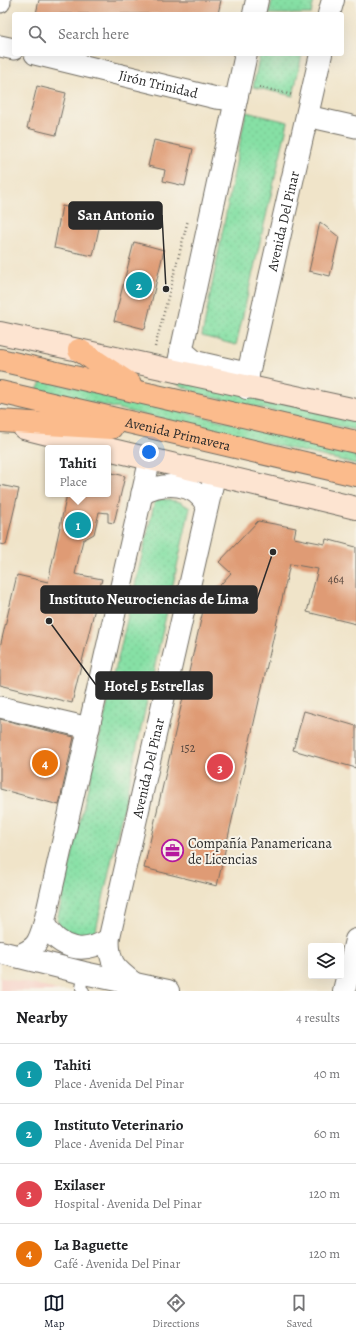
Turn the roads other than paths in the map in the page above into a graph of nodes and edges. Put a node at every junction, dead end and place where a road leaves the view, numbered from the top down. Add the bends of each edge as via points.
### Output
1 (257, 0) edge
2 (333, 0) edge
3 (254, 12) edge
4 (330, 12) edge
5 (0, 46) edge
6 (12, 49) edge
7 (43, 56) edge
8 (246, 56) edge
9 (321, 56) edge
10 (238, 91) junction
11 (309, 108) junction
12 (356, 127) edge
13 (0, 333) edge
14 (78, 350) junction
15 (0, 360) edge
16 (179, 361) junction
17 (248, 381) junction
18 (0, 392) edge
19 (142, 393) junction
20 (356, 410) edge
21 (0, 421) edge
22 (156, 428) junction
23 (356, 442) edge
24 (92, 445) edge
25 (111, 450) edge
26 (150, 459) junction
27 (215, 474) junction
28 (356, 474) edge
29 (142, 493) junction
30 (207, 507) junction
31 (356, 508) edge
32 (0, 707) edge
33 (89, 728) junction
34 (44, 924) junction
35 (109, 939) junction
36 (356, 940) edge
37 (9, 954) edge
38 (84, 982) edge
39 (134, 983) junction
40 (168, 991) edge
41 (344, 991) edge

1 - 3 street
2 - 4 street
5 - 6 street
7 - 10 street, Jirón Trinidad via 216,98
8 - 10 street
9 - 11 street, Avenida Del Pinar
10 - 16 street
11 - 12 street
11 - 17 street, Avenida Del Pinar
13 - 14 main road
14 - 16 main road
14 - 19 main road
15 - 19 main road
16 - 17 main road
17 - 20 main road
18 - 22 main road, Avenida Primavera
19 - 23 main road
21 - 22 main road via 102,428
21 - 24 main road
22 - 28 main road, Avenida Primavera
25 - 26 main road
26 - 27 main road
26 - 29 street
27 - 30 street, Avenida Del Pinar
27 - 31 main road
29 - 30 street via 159,486 178,486 190,490 204,500
29 - 33 street
30 - 35 street, Avenida Del Pinar
32 - 33 street
33 - 34 street
34 - 35 street via 51,935 61,943 73,947 86,948
34 - 37 street via 35,947
35 - 39 street, Avenida Del Pinar via 112,963
36 - 41 street
37 - 38 street
38 - 39 street
39 - 40 street

